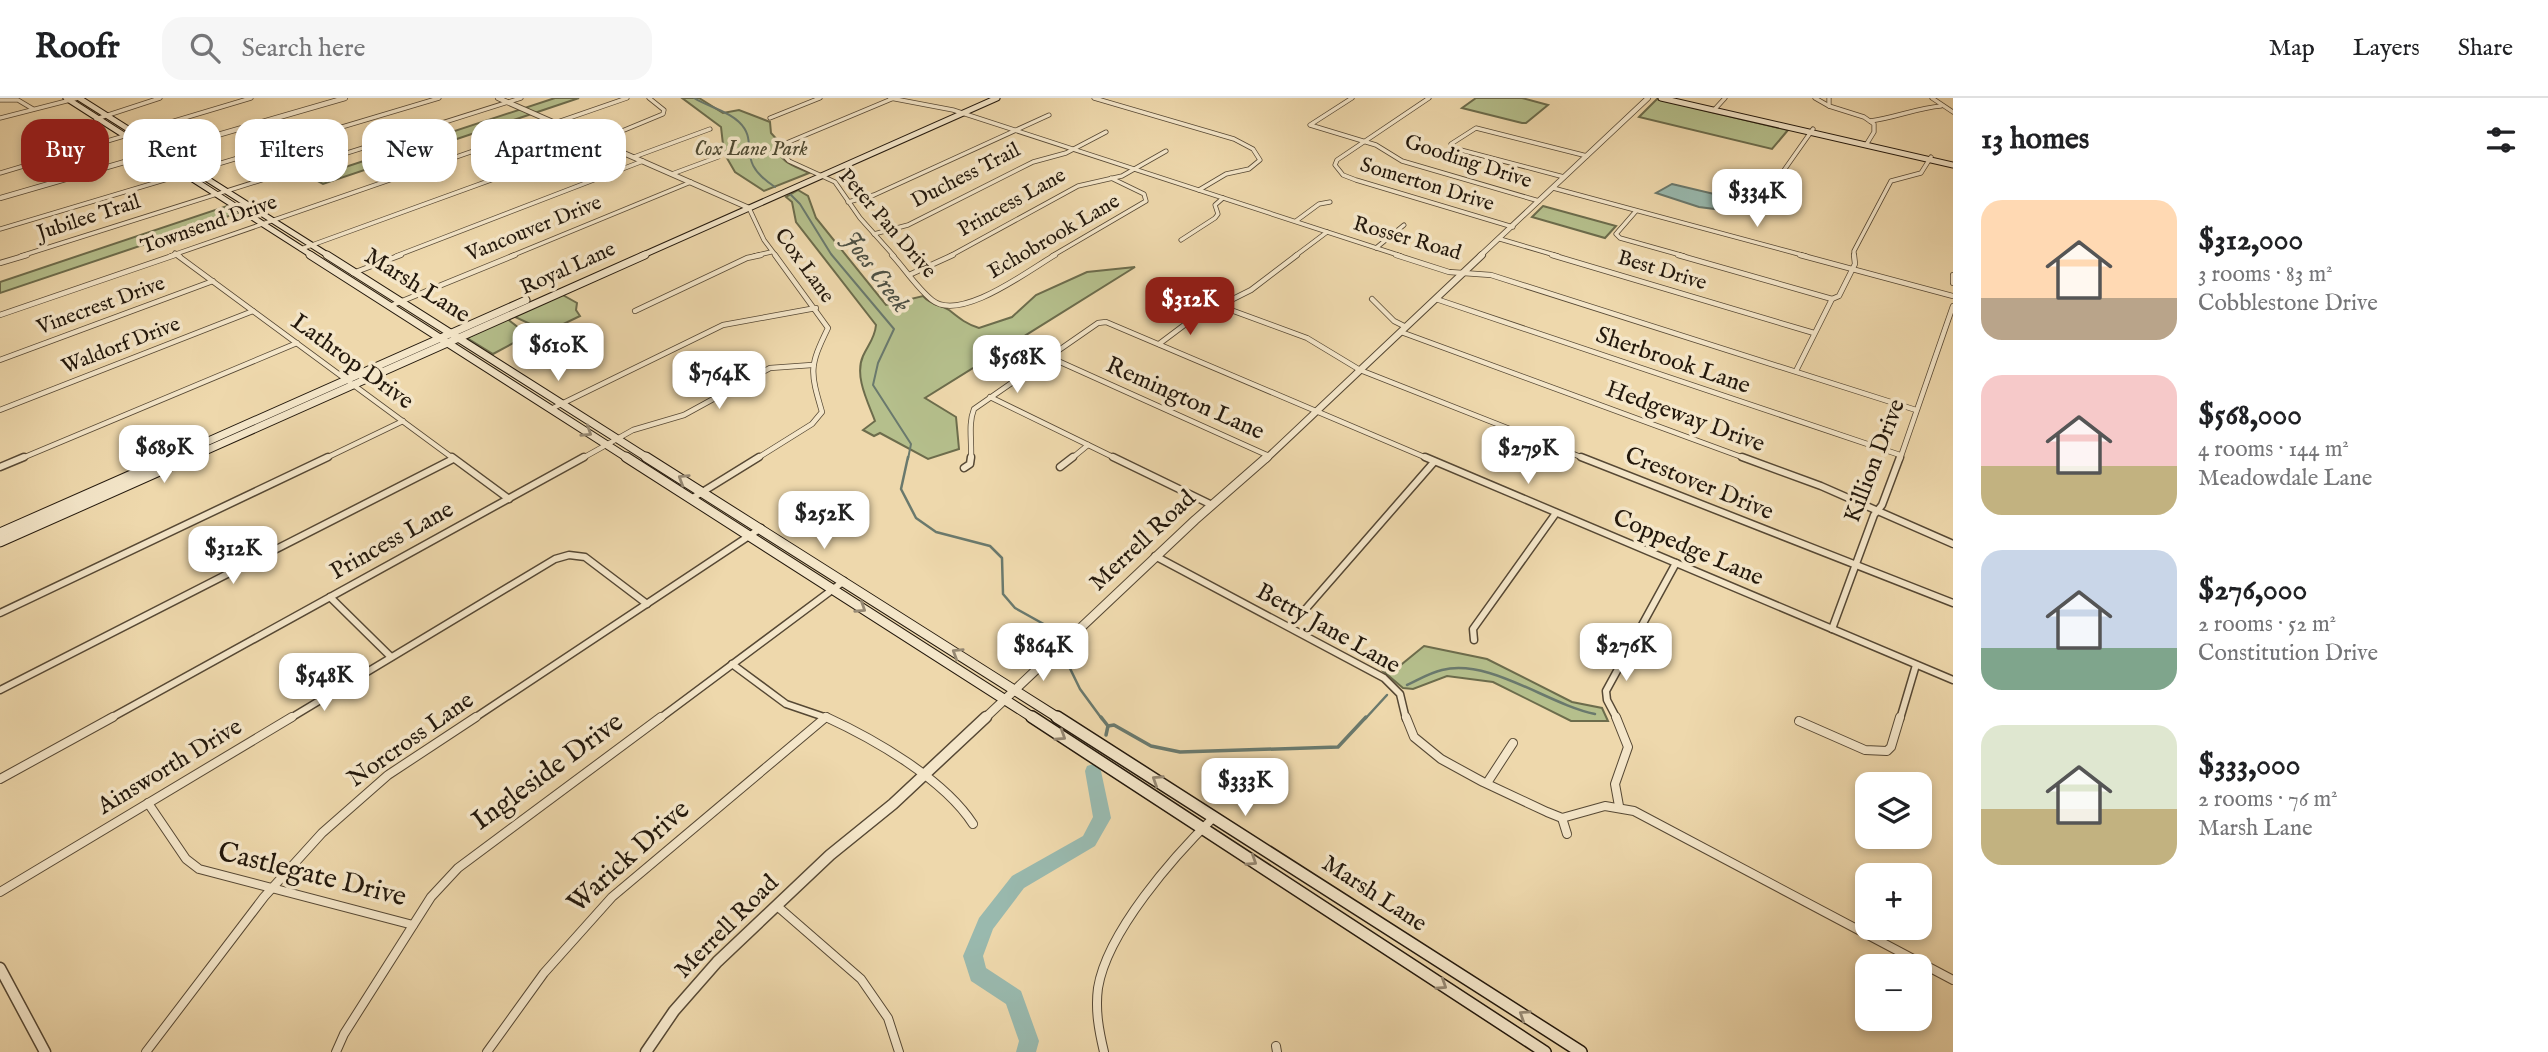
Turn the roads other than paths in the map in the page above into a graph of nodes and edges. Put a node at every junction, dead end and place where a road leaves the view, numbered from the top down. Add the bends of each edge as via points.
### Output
1 (79, 98) edge
2 (160, 98) edge
3 (251, 98) edge
4 (345, 98) edge
5 (439, 98) edge
6 (498, 98) edge
7 (521, 98) edge
8 (628, 98) edge
9 (649, 98) edge
10 (820, 98) edge
11 (892, 98) edge
12 (986, 98) edge
13 (997, 98) edge
14 (1094, 98) edge
15 (1352, 98) edge
16 (1429, 98) edge
17 (1648, 98) edge
18 (1661, 98) edge
19 (1673, 98) edge
20 (1725, 98) edge
21 (1815, 98) edge
22 (1829, 98) edge
23 (1932, 98) edge
24 (68, 99) edge
25 (0, 100) edge
26 (508, 102) junction
27 (1829, 106) junction
28 (1941, 106) junction
29 (33, 109) junction
30 (1715, 109) junction
31 (959, 112) junction
32 (1953, 112) edge
33 (1049, 115) dead end
34 (106, 116) junction
35 (0, 118) edge
36 (769, 118) dead end
37 (96, 119) joint
38 (184, 119) edge
39 (546, 119) edge
40 (567, 119) edge
41 (1870, 121) junction
42 (123, 126) edge
43 (626, 129) edge
44 (710, 129) dead end
45 (1017, 131) junction
46 (1812, 131) junction
47 (1106, 132) dead end
48 (221, 134) edge
49 (123, 137) edge
50 (1366, 142) junction
51 (1867, 143) junction
52 (1074, 149) junction
53 (1166, 151) dead end
54 (471, 152) edge
55 (626, 154) edge
56 (1587, 156) junction
57 (634, 157) junction
58 (718, 157) dead end
59 (1930, 158) junction
60 (643, 161) junction
61 (123, 162) edge
62 (221, 163) edge
63 (1953, 163) edge
64 (1134, 169) junction
65 (0, 173) edge
66 (672, 174) junction
67 (820, 174) junction
68 (1564, 177) junction
69 (1111, 178) junction
70 (152, 182) edge
71 (195, 182) edge
72 (211, 182) edge
73 (485, 182) edge
74 (691, 182) junction
75 (1553, 188) junction
76 (1199, 190) junction
77 (225, 191) junction
78 (213, 194) junction
79 (0, 198) edge
80 (1223, 198) junction
81 (1539, 201) junction
82 (848, 202) junction
83 (1329, 202) dead end
84 (746, 206) junction
85 (1756, 210) dead end
86 (1636, 211) junction
87 (272, 220) junction
88 (1296, 221) junction
89 (261, 224) junction
90 (1404, 225) dead end
91 (1513, 226) junction
92 (0, 229) edge
93 (1328, 232) junction
94 (874, 234) junction
95 (1500, 239) junction
96 (1181, 240) dead end
97 (313, 245) junction
98 (1376, 248) junction
99 (301, 249) junction
100 (771, 252) junction
101 (175, 253) junction
102 (0, 263) edge
103 (1853, 269) junction
104 (356, 272) junction
105 (1464, 272) junction
106 (909, 275) junction
107 (1953, 275) edge
108 (344, 276) junction
109 (213, 281) junction
110 (1953, 283) edge
111 (1178, 289) dead end
112 (1953, 296) edge
113 (1371, 299) dead end
114 (1436, 299) junction
115 (1832, 299) junction
116 (402, 301) junction
117 (974, 302) joint
118 (390, 306) junction
119 (1220, 306) junction
120 (1953, 306) edge
121 (816, 308) junction
122 (253, 311) junction
123 (635, 311) dead end
124 (1209, 311) junction
125 (0, 314) edge
126 (1404, 329) junction
127 (1814, 334) junction
128 (456, 335) junction
129 (443, 340) junction
130 (297, 343) junction
131 (1158, 344) junction
132 (1049, 357) junction
133 (0, 360) edge
134 (812, 365) junction
135 (1360, 370) junction
136 (1796, 371) junction
137 (528, 381) junction
138 (350, 382) junction
139 (516, 387) junction
140 (990, 397) junction
141 (563, 403) junction
142 (0, 410) edge
143 (551, 410) junction
144 (1916, 410) junction
145 (1316, 411) junction
146 (402, 421) junction
147 (619, 438) junction
148 (607, 445) junction
149 (1088, 445) junction
150 (1900, 455) junction
151 (1269, 456) junction
152 (453, 459) junction
153 (1434, 461) junction
154 (0, 467) edge
155 (1060, 467) dead end
156 (964, 468) dead end
157 (703, 492) junction
158 (509, 499) junction
159 (691, 499) junction
160 (1212, 505) junction
161 (67, 508) junction
162 (1878, 511) junction
163 (1556, 513) junction
164 (761, 528) junction
165 (0, 533) edge
166 (749, 536) junction
167 (0, 542) edge
168 (1953, 544) edge
169 (1155, 556) junction
170 (1676, 564) junction
171 (1855, 565) junction
172 (844, 581) junction
173 (833, 590) junction
174 (330, 597) junction
175 (1953, 603) edge
176 (647, 604) junction
177 (0, 613) edge
178 (1290, 627) junction
179 (1832, 629) junction
180 (1474, 640) dead end
181 (391, 657) junction
182 (732, 664) junction
183 (1916, 665) junction
184 (1953, 680) edge
185 (1015, 689) junction
186 (0, 690) edge
187 (1004, 699) junction
188 (826, 717) junction
189 (1799, 720) dead end
190 (1513, 743) dead end
191 (923, 776) junction
192 (0, 779) edge
193 (1487, 783) junction
194 (148, 803) junction
195 (1619, 806) junction
196 (1214, 817) junction
197 (1562, 818) junction
198 (972, 824) dead end
199 (1202, 828) junction
200 (1567, 834) dead end
201 (271, 889) junction
202 (0, 892) edge
203 (777, 906) junction
204 (413, 925) junction
205 (1406, 939) junction
206 (1396, 955) junction
207 (0, 968) edge
208 (1953, 980) edge
209 (45, 1052) edge
210 (146, 1052) edge
211 (336, 1052) edge
212 (486, 1052) edge
213 (646, 1052) edge
214 (899, 1052) edge
215 (1104, 1052) edge
216 (1545, 1052) edge
217 (1581, 1052) edge

1 - 24 street
1 - 34 main road, Marsh Lane
2 - 34 street
3 - 38 street
4 - 48 street
5 - 62 street
6 - 26 street
7 - 26 street, Jubilee Trail
8 - 40 street, Townsend Drive
9 - 43 street via 663,114
10 - 36 street
11 - 31 street, Rosser Road
11 - 67 street, Peter Pan Drive via 780,148 789,162
12 - 31 main road, Royal Lane
13 - 31 main road, Royal Lane
14 - 76 street via 1234,139 1257,152 1260,160 1252,168 1223,176
15 - 50 street, Gooding Drive via 1311,123
16 - 50 street
17 - 56 street, Merrell Road
18 - 30 main road
19 - 30 main road
20 - 30 street
21 - 27 street
22 - 27 street
23 - 28 street
24 - 29 street
24 - 37 main road, Marsh Lane
25 - 29 street via 18,100
26 - 39 street
26 - 77 street, Jubilee Trail
27 - 41 street
28 - 32 street
28 - 41 street
29 - 35 street
30 - 46 main road
31 - 45 street, Rosser Road
31 - 67 main road, Royal Lane
33 - 45 street
34 - 37 street
34 - 42 main road, Marsh Lane
41 - 51 street via 1875,128
44 - 57 street
45 - 52 street, Rosser Road
45 - 82 street via 990,139 874,195
46 - 51 main road
46 - 85 street
47 - 52 street, Duchess Trail
49 - 65 street
50 - 81 street, Gooding Drive via 1402,162
50 - 91 street, Somerton Drive via 1337,160 1335,165 1343,175
51 - 59 main road
52 - 64 street, Rosser Road
52 - 94 street, Duchess Trail via 1033,162 908,225
53 - 64 street, Princess Lane
54 - 87 street, Townsend Drive
55 - 57 street
56 - 68 street, Merrell Road
56 - 68 street via 1476,128 1451,144
57 - 60 street
58 - 66 street
59 - 63 main road
59 - 103 street via 1921,173 1891,181 1854,251
60 - 66 street
60 - 104 street
61 - 79 street
64 - 69 street, Princess Lane
64 - 76 street, Rosser Road
66 - 74 street
67 - 82 street, Peter Pan Drive via 835,182
67 - 84 main road, Royal Lane
68 - 75 street, Merrell Road
69 - 106 street, Princess Lane via 1078,186
69 - 117 street, Echobrook Lane via 1144,194 1146,201
70 - 92 street
71 - 78 main road, Marsh Lane
72 - 77 main road, Marsh Lane
73 - 97 street
74 - 84 street
74 - 116 street, Vancouver Drive
75 - 81 street, Merrell Road
75 - 86 street, Gooding Drive
76 - 80 street, Rosser Road
77 - 78 street, Jubilee Trail
77 - 87 main road, Marsh Lane
78 - 89 main road, Marsh Lane
78 - 102 street, Jubilee Trail
80 - 88 street, Rosser Road
80 - 96 street via 1215,205 1218,214 1214,218
81 - 91 street, Merrell Road
82 - 94 street, Peter Pan Drive
83 - 88 street
84 - 100 street, Cox Lane
84 - 128 main road, Royal Lane
86 - 103 street, Gooding Drive
86 - 115 street via 1616,234 1620,239
87 - 89 street, Townsend Drive
87 - 97 main road, Marsh Lane
88 - 93 street, Rosser Road
89 - 99 main road, Marsh Lane
89 - 101 street, Townsend Drive
90 - 98 street
91 - 95 street, Merrell Road
93 - 98 street, Rosser Road
93 - 119 street via 1251,290
94 - 106 street, Peter Pan Drive
95 - 105 street, Merrell Road
95 - 127 street, Best Drive
97 - 99 street
97 - 104 main road, Marsh Lane
98 - 105 street, Rosser Road via 1448,272
99 - 108 main road, Marsh Lane
100 - 121 street, Cox Lane
100 - 123 street via 747,258
101 - 109 street, Lathrop Drive
101 - 125 street, Townsend Drive
103 - 112 street, Gooding Drive
103 - 115 street via 1839,296
104 - 108 street
104 - 116 main road, Marsh Lane
105 - 114 street, Merrell Road
105 - 136 street, Rosser Road via 1491,275
106 - 117 street, Peter Pan Drive via 936,303 957,307
107 - 110 street
108 - 118 main road, Marsh Lane
109 - 122 street, Lathrop Drive
109 - 133 street, Vinecrest Drive
111 - 124 street via 1181,300
113 - 126 street, Hedgeway Drive
114 - 126 street, Merrell Road
114 - 150 street, Sherbrook Lane
115 - 127 street
116 - 118 street, Vancouver Drive
116 - 128 main road, Marsh Lane
118 - 129 main road, Marsh Lane
119 - 124 street
119 - 135 street, Crestover Drive via 1307,338
120 - 144 street, Killion Drive
121 - 134 street, Cox Lane via 828,331
121 - 141 street via 723,325
122 - 130 street, Lathrop Drive
122 - 142 street, Waldorf Drive
124 - 131 street
126 - 135 street, Merrell Road
126 - 162 street, Hedgeway Drive
127 - 136 street
128 - 129 main road, Royal Lane
128 - 137 main road, Marsh Lane
129 - 138 main road, Royal Lane
129 - 139 main road, Marsh Lane
130 - 138 street, Lathrop Drive
130 - 154 street
131 - 132 street, Coppedge Lane via 1106,323
131 - 145 street, Coppedge Lane
132 - 140 street
132 - 151 street, Remington Lane
134 - 147 street, Princess Lane via 770,368 684,415
134 - 157 street via 822,412 818,420
135 - 145 street, Merrell Road
135 - 171 street, Crestover Drive
136 - 144 street, Rosser Road
137 - 139 main road
137 - 141 main road, Marsh Lane
138 - 146 street, Lathrop Drive
138 - 161 main road, Royal Lane
139 - 143 main road, Marsh Lane
140 - 149 street
140 - 156 street via 970,415 970,464
141 - 143 street
141 - 147 main road, Marsh Lane
143 -> 148 main road, Marsh Lane
144 - 150 street, Killion Drive
145 - 151 street, Merrell Road
145 - 153 street, Coppedge Lane
146 - 152 street, Lathrop Drive
146 - 177 street
147 - 148 street, Princess Lane
157 -> 147 main road, Marsh Lane
148 - 158 street, Princess Lane
148 - 159 main road, Marsh Lane
149 - 155 street
149 - 160 street
150 - 162 street, Killion Drive
151 - 160 street, Merrell Road
152 - 158 street, Lathrop Drive
152 - 186 street
153 - 163 street, Coppedge Lane
153 - 178 street
157 - 159 street
157 - 164 main road, Marsh Lane
158 - 174 street, Princess Lane
159 - 166 main road, Marsh Lane
160 - 169 street, Merrell Road
161 - 165 main road, Royal Lane
161 - 167 main road, Royal Lane
162 - 168 street, Hedgeway Drive
162 - 171 street, Killion Drive
163 - 170 street, Coppedge Lane
163 - 180 street via 1473,629
164 - 166 street, Norcross Lane
164 - 172 main road, Marsh Lane
166 - 173 main road, Marsh Lane
166 - 176 street, Norcross Lane
169 - 178 street, Betty Jane Lane
169 - 185 street, Merrell Road
170 - 179 street, Coppedge Lane
170 - 195 street via 1606,691 1628,747 1615,784
171 - 175 street, Crestover Drive
171 - 179 street, Killion Drive
172 - 173 street, Ingleside Drive
185 -> 172 main road, Marsh Lane
173 - 182 street, Ingleside Drive
173 -> 187 main road, Marsh Lane
174 - 181 street
174 - 192 street, Princess Lane
176 - 181 street, Ainsworth Drive via 585,557 569,555
176 - 201 street, Norcross Lane via 388,775 321,832
178 - 193 street, Betty Jane Lane via 1398,688 1406,703 1405,722 1426,749
179 - 183 street, Coppedge Lane
181 - 194 street, Ainsworth Drive
182 - 188 street via 786,704
182 - 204 street, Ingleside Drive via 473,855 431,897
183 - 184 street, Coppedge Lane
183 - 189 street via 1887,751 1865,750
185 - 187 street, Merrell Road
196 -> 185 main road, Marsh Lane
187 - 191 street, Merrell Road
187 -> 199 main road, Marsh Lane
188 - 191 street via 872,738
188 - 212 street, Warick Drive via 612,897 544,973
190 - 193 street
191 - 198 street via 960,804
191 - 203 street, Merrell Road
193 - 197 street, Betty Jane Lane
194 - 201 street, Castlegate Drive via 186,859 199,869
194 - 202 street, Ainsworth Drive
195 - 197 street via 1597,805
195 - 208 street
196 - 199 street
196 - 205 main road, Marsh Lane
197 - 200 street
199 -> 206 main road, Marsh Lane
199 - 215 street via 1108,955 1098,985
201 - 204 street, Castlegate Drive
201 - 210 street, Norcross Lane
203 - 213 street, Merrell Road via 695,985
203 - 214 street via 861,979 888,1018
204 - 211 street, Ingleside Drive
205 - 206 main road
217 -> 205 main road, Marsh Lane
206 -> 216 main road, Marsh Lane
207 - 209 street

